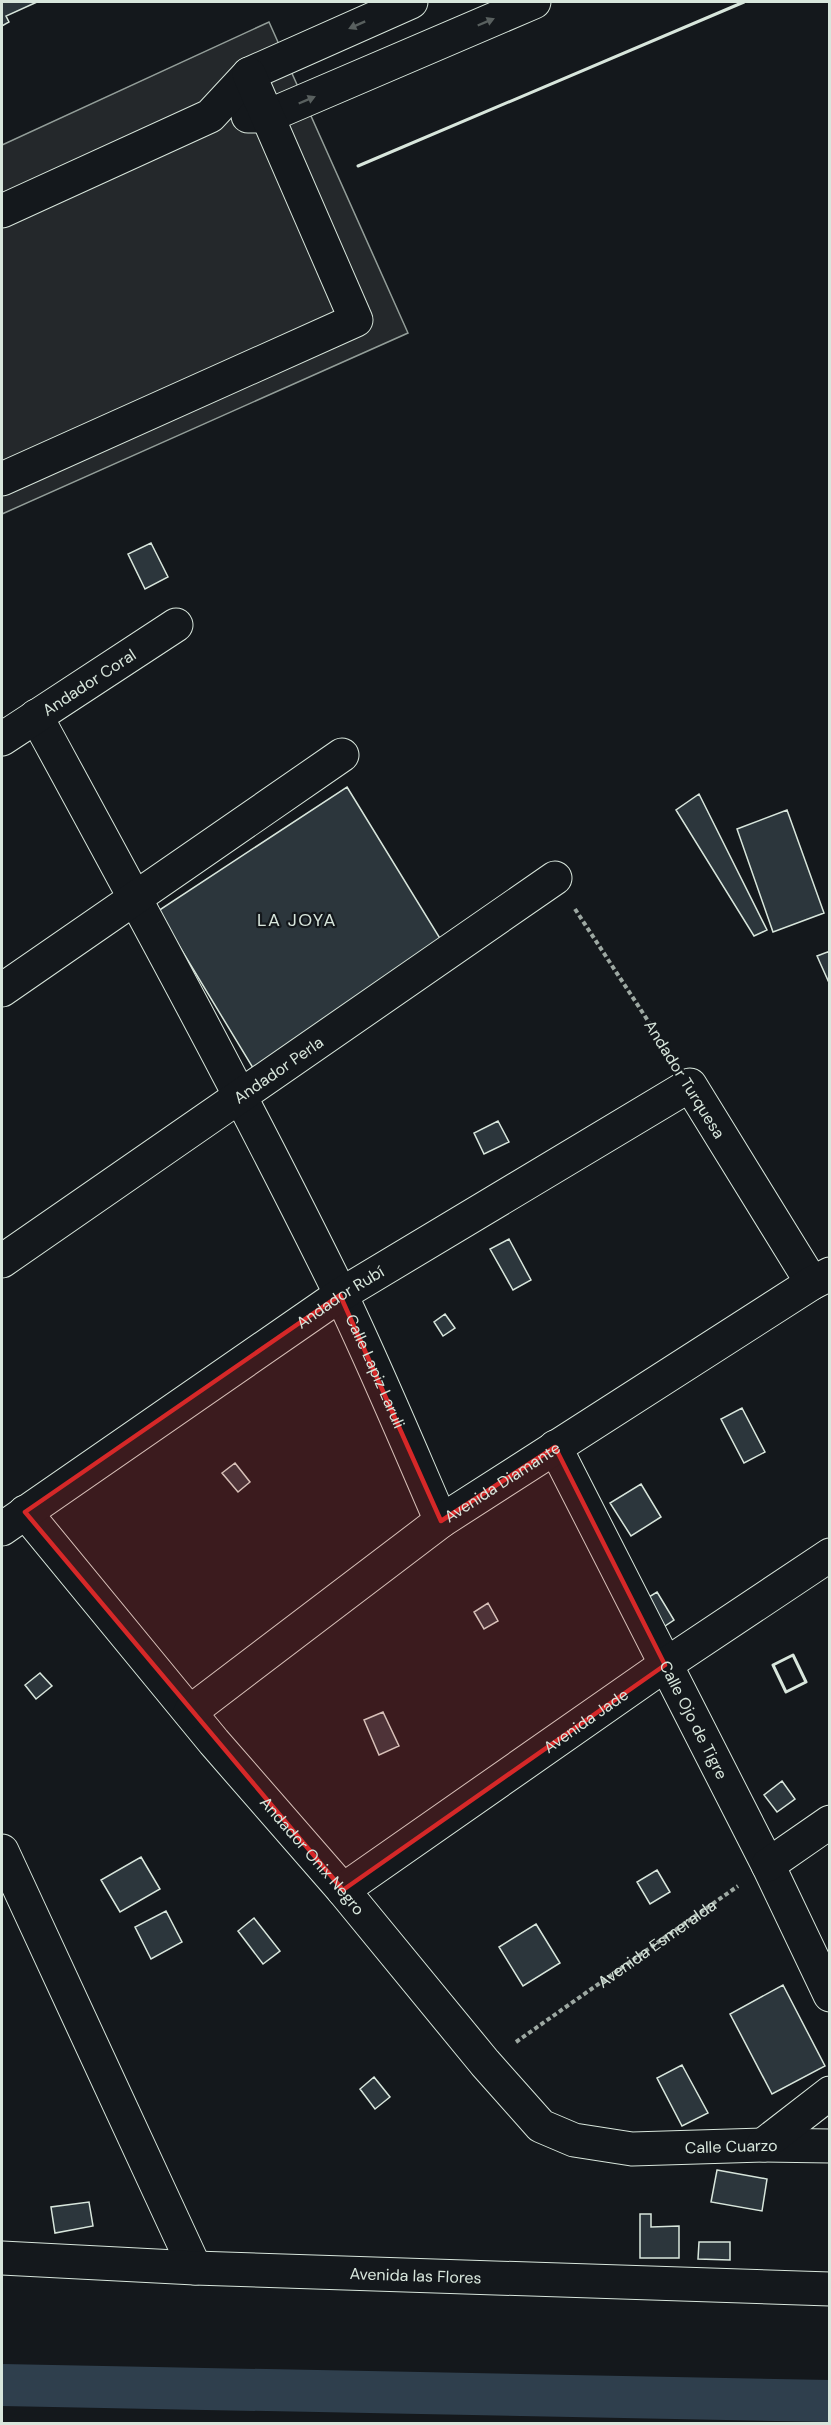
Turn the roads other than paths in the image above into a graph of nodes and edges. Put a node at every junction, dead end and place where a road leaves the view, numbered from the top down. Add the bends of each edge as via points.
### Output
1 (411, 2) edge
2 (534, 2) edge
3 (249, 74) junction
4 (210, 116) junction
5 (268, 116) junction
6 (2, 211) edge
7 (2, 479) edge
8 (176, 625) dead end
9 (36, 716) junction
10 (2, 739) edge
11 (342, 755) dead end
12 (555, 878) road end
13 (136, 899) junction
14 (2, 990) edge
15 (690, 1084) joint
16 (240, 1096) junction
17 (2, 1261) edge
18 (820, 1279) edge
19 (340, 1295) junction
20 (555, 1447) junction
21 (14, 1520) edge
22 (441, 1521) junction
23 (830, 1555) edge
24 (665, 1665) junction
25 (190, 1712) junction
26 (830, 1822) edge
27 (2, 1851) edge
28 (768, 1865) junction
29 (343, 1890) junction
30 (830, 1995) edge
31 (830, 2093) edge
32 (763, 2145) junction
33 (830, 2146) edge
34 (632, 2149) joint
35 (2, 2258) edge
36 (195, 2268) junction
37 (830, 2289) edge

1 -> 3 street
5 -> 2 street
3 - 4 street
3 - 5 street
4 - 5 street
4 - 6 street
5 - 7 street via 356,320
8 - 9 street, Andador Coral
9 - 10 street, Andador Coral
9 - 13 street, Calle Lapiz Laruli
11 - 13 street
12 - 16 street, Andador Perla
13 - 14 street
13 - 16 street, Calle Lapiz Laruli
15 - 18 street, Andador Turquesa
15 - 19 street, Andador Rubí
16 - 17 street, Andador Perla
16 - 19 street, Calle Lapiz Laruli
18 - 20 street, Avenida Diamante
19 - 21 street, Andador Rubí
19 - 22 street, Calle Lapiz Laruli
20 - 22 street, Avenida Diamante
20 - 24 street, Calle Ojo de Tigre
21 - 25 street, Andador Onix Negro
22 - 25 street, Avenida Diamante
23 - 24 street, Avenida Jade
24 - 28 street, Calle Ojo de Tigre
24 - 29 street, Avenida Jade
25 - 29 street, Andador Onix Negro
26 - 28 street
27 - 36 street
28 - 30 street, Calle Ojo de Tigre
29 - 34 street, Andador Onix Negro via 541,2126 574,2140
31 - 32 street
32 - 33 street, Calle Cuarzo
32 - 34 street, Calle Cuarzo
35 - 36 street, Avenida las Flores
36 - 37 street, Avenida las Flores

